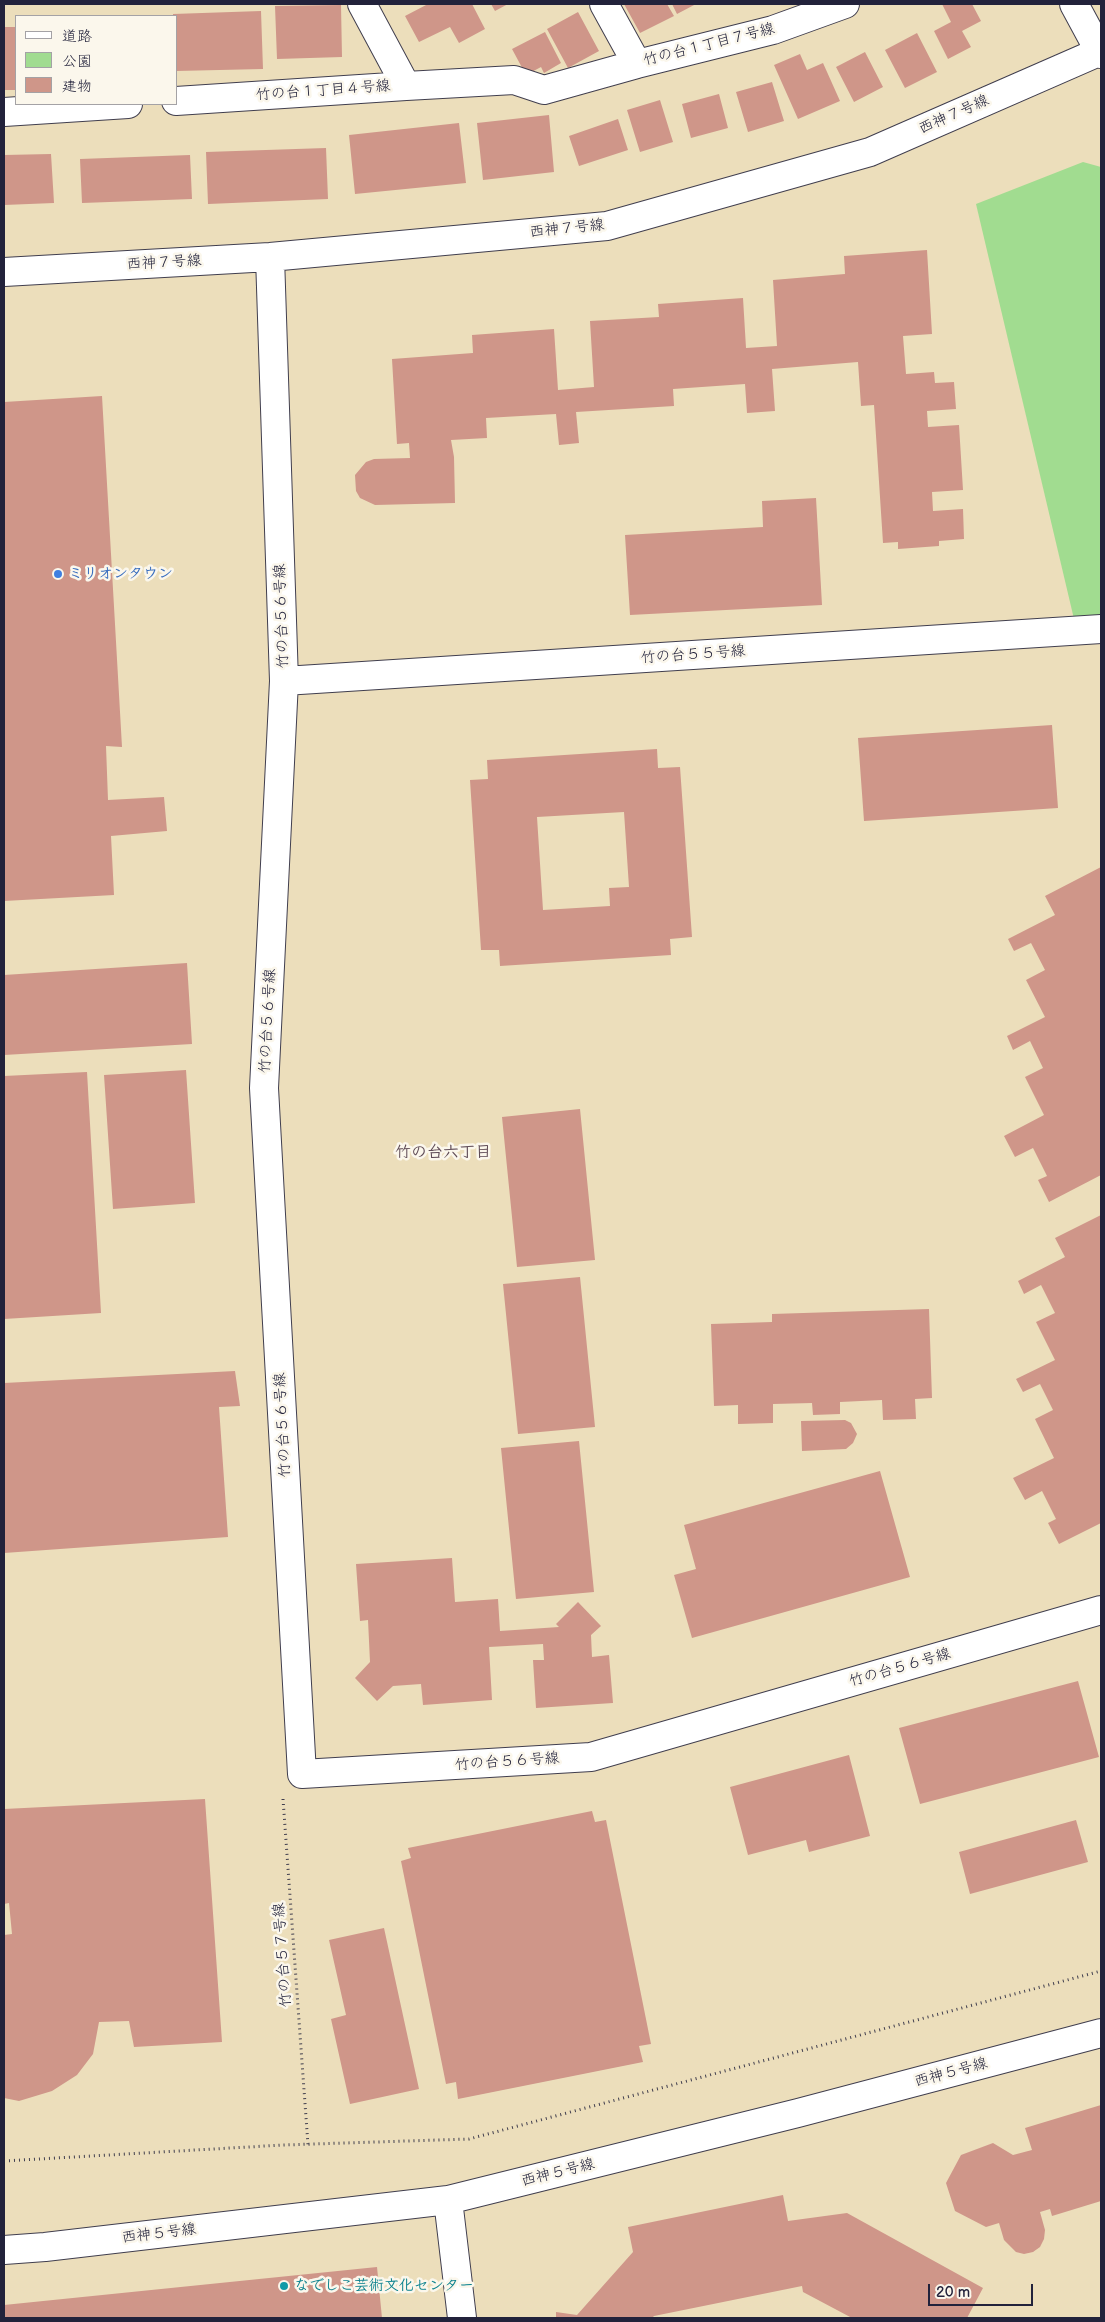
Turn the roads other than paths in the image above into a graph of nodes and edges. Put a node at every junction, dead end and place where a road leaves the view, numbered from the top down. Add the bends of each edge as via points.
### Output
1 (362, 4) edge
2 (604, 4) edge
3 (845, 4) edge
4 (1074, 4) edge
5 (1101, 52) edge
6 (637, 64) junction
7 (406, 86) junction
8 (178, 101) edge
9 (112, 105) edge
10 (4, 112) edge
11 (270, 257) junction
12 (4, 272) edge
13 (1101, 628) edge
14 (284, 681) junction
15 (1101, 1610) edge
16 (1101, 2033) edge
17 (448, 2200) junction
18 (4, 2250) edge
19 (462, 2318) edge

1 - 7 street, 竹の台１丁目４号線
2 - 6 street, 竹の台１丁目７号線
3 - 6 street, 竹の台１丁目７号線 via 774,30
4 - 5 street
5 - 11 street, 西神７号線 via 870,152 607,226
6 - 7 street via 544,90 514,80
7 - 8 street, 竹の台１丁目４号線
9 - 10 street
11 - 12 street, 西神７号線
11 - 14 street, 竹の台５６号線
13 - 14 street, 竹の台５５号線
14 - 15 street, 竹の台５６号線 via 264,1088 302,1774 591,1757
16 - 17 street, 西神５号線 via 798,2114
17 - 18 street, 西神５号線
17 - 19 street

